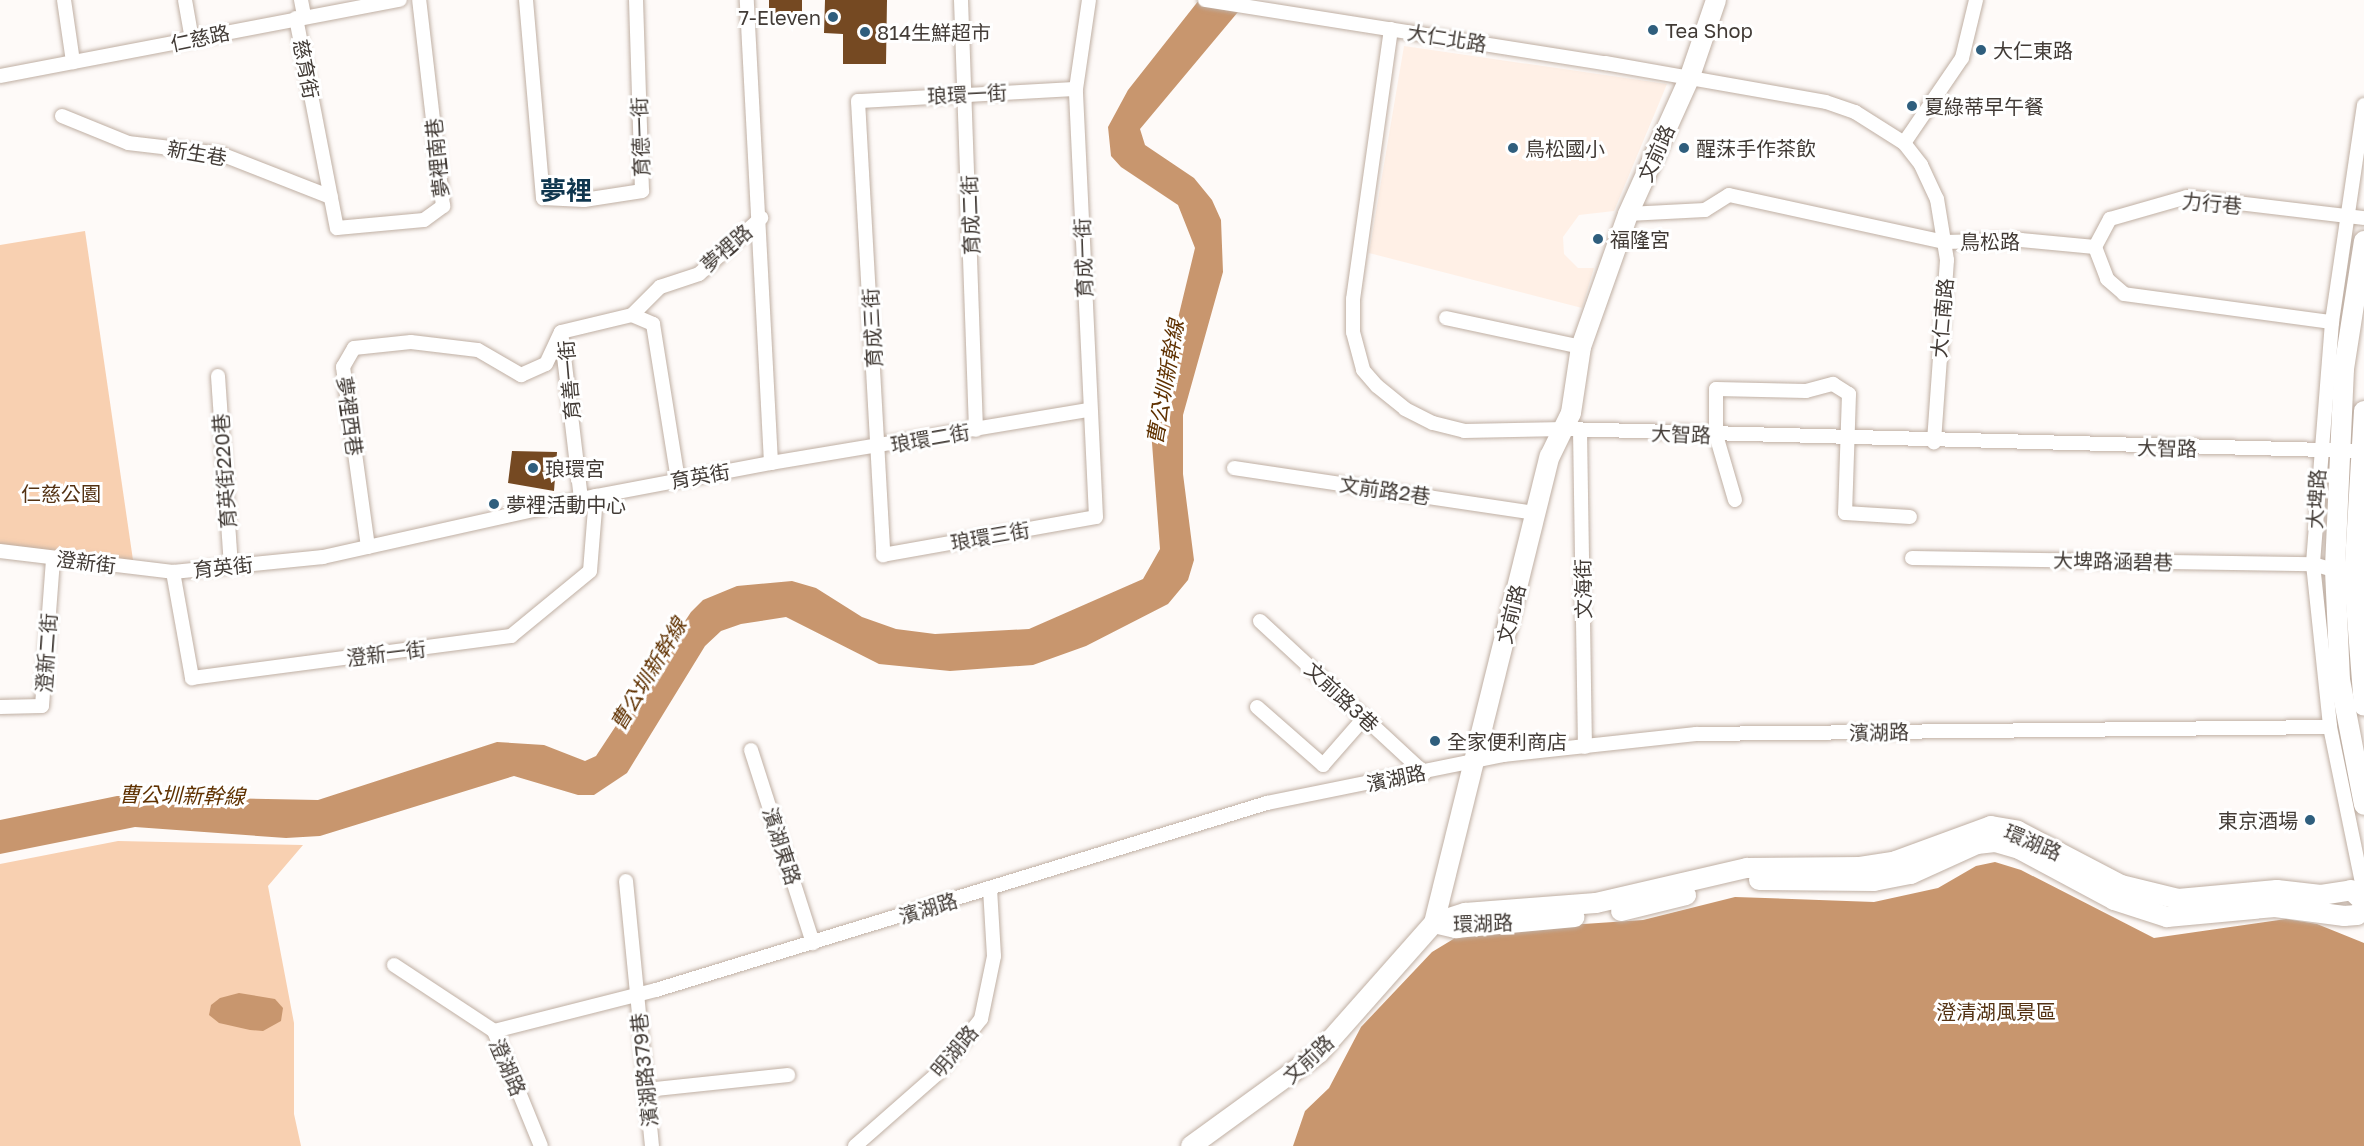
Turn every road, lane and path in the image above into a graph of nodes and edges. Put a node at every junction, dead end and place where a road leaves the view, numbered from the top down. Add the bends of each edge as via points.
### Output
1 (64, 0) edge
2 (185, 0) edge
3 (302, 0) edge
4 (400, 0) edge
5 (419, 0) edge
6 (526, 0) edge
7 (636, 0) edge
8 (747, 0) edge
9 (961, 0) edge
10 (1089, 0) edge
11 (1205, 0) edge
12 (1716, 0) edge
13 (1976, 0) edge
14 (300, 17) junction
15 (1391, 29) junction
16 (192, 39) junction
17 (73, 62) junction
18 (0, 76) edge
19 (1689, 79) junction
20 (1076, 89) junction
21 (966, 93) junction
22 (858, 101) joint
23 (2364, 105) edge
24 (62, 116) dead end
25 (316, 121) joint
26 (1904, 143) junction
27 (331, 197) junction
28 (1628, 214) junction
29 (2348, 217) junction
30 (760, 218) junction
31 (2364, 218) edge
32 (2364, 241) edge
33 (1945, 242) junction
34 (2095, 247) junction
35 (632, 315) junction
36 (1446, 318) dead end
37 (2332, 322) junction
38 (561, 332) junction
39 (1581, 347) junction
40 (218, 376) dead end
41 (1088, 410) junction
42 (2364, 411) edge
43 (976, 430) junction
44 (1572, 430) junction
45 (1716, 435) junction
46 (1845, 440) junction
47 (1934, 443) junction
48 (879, 447) junction
49 (2319, 451) junction
50 (2339, 451) junction
51 (2362, 451) edge
52 (771, 464) junction
53 (1233, 468) dead end
54 (678, 480) junction
55 (596, 495) junction
56 (581, 499) junction
57 (1735, 500) dead end
58 (1536, 513) junction
59 (1096, 517) joint
60 (1910, 517) dead end
61 (368, 547) junction
62 (0, 551) edge
63 (883, 555) joint
64 (53, 558) junction
65 (1912, 558) dead end
66 (2313, 564) junction
67 (231, 566) junction
68 (2335, 570) junction
69 (173, 572) junction
70 (2359, 578) edge
71 (1260, 621) dead end
72 (2364, 706) edge
73 (0, 707) edge
74 (1257, 707) dead end
75 (1364, 718) junction
76 (2330, 727) junction
77 (1586, 747) junction
78 (752, 750) dead end
79 (1473, 762) junction
80 (1424, 773) junction
81 (2364, 806) edge
82 (2081, 873) junction
83 (626, 881) dead end
84 (990, 889) junction
85 (2364, 892) edge
86 (2364, 902) edge
87 (2364, 908) edge
88 (1434, 923) junction
89 (813, 942) junction
90 (394, 965) dead end
91 (637, 995) junction
92 (494, 1031) junction
93 (788, 1075) dead end
94 (646, 1090) junction
95 (541, 1146) edge
96 (652, 1146) edge
97 (855, 1146) edge
98 (1191, 1146) edge

1 - 17 street
2 - 16 street
3 - 14 street, 慈育街
4 - 14 street, 仁慈路
5 - 27 street, 夢裡南巷 via 443,206 424,220 337,228
6 - 7 street, 育德一街 via 543,198 584,200 642,191
8 - 30 street
9 - 21 street, 育成二街
10 - 20 street, 育成一街
11 - 15 street, 大仁北路
12 - 19 street, 文前路
13 - 26 street via 1962,58
14 - 16 street, 仁慈路
14 - 25 street, 慈育街
15 - 19 street, 大仁北路
15 - 44 street, 大智路 via 1353,299 1353,332 1363,370 1405,409 1433,423 1464,431
16 - 17 street, 仁慈路
17 - 18 street, 仁慈路
19 - 26 street, 大仁南路 via 1826,102 1855,112
19 - 28 street, 文前路
20 - 21 street, 琅環一街
20 - 41 street, 育成一街
21 - 22 street, 琅環一街
21 - 43 street, 育成二街
22 - 48 street, 育成三街
23 - 29 street, 大埤路
24 - 27 street, 新生巷 via 128,143 221,154
25 - 27 street, 夢裡南巷
26 - 33 street, 大仁南路 via 1921,165 1936,199
28 - 33 street, 鳥松路 via 1705,210 1729,195
28 - 39 street, 文前路
29 - 31 street, 力行巷
29 - 34 street, 力行巷 via 2187,197 2110,219
29 - 37 street, 大埤路
30 - 35 street, 夢裡路 via 699,274 660,287
30 - 52 street
32 - 50 street, 大埤路 via 2344,369
33 - 34 street, 鳥松路 via 2021,240
33 - 47 street, 大仁南路
34 - 37 street via 2107,279 2124,294
35 - 38 street, 育善一街
35 - 54 street via 653,324
36 - 39 street
37 - 49 street, 大埤路
38 - 56 street, 育善一街
38 - 61 street, 夢裡西巷 via 546,364 521,375 478,350 450,350 411,342 354,348 343,367
39 - 44 street, 文前路
40 - 67 street, 育英街220巷
41 - 43 street, 琅環二街
41 - 59 street, 育成一街
42 - 51 street
43 - 48 street, 琅環二街
44 - 45 street, 大智路
44 - 58 street, 文前路 via 1550,456
44 - 77 street, 文海街
45 - 46 street, 大智路
45 - 46 street via 1716,389 1806,390 1833,384 1849,394
45 - 57 street
46 - 47 street, 大智路
46 - 60 street via 1845,513
47 - 49 street, 大智路
48 - 52 street, 琅環二街
48 - 63 street, 育成三街
49 - 50 street, 大智路
49 - 66 street, 大埤路
50 - 51 street, 大智路
50 - 68 street, 大埤路
51 - 70 street
52 - 54 street, 育英街
53 - 58 street, 文前路2巷
54 - 55 street, 育英街
55 - 56 street, 育英街
55 - 69 street, 澄新一街 via 590,571 511,636 192,678
56 - 61 street, 育英街
58 - 79 street, 文前路
59 - 63 street, 琅環三街
61 - 67 street, 育英街 via 323,557
62 - 64 street, 澄新街
64 - 69 street, 澄新街
64 - 73 street, 澄新二街 via 42,706
65 - 66 street, 大埤路涵碧巷
66 - 68 street, 大埤路涵碧巷
66 - 76 street, 大埤路
67 - 69 street, 育英街
68 - 70 street, 大埤路涵碧巷
68 - 81 street, 大埤路 via 2340,680
70 - 72 street
71 - 75 street, 文前路3巷
74 - 75 street via 1323,765
75 - 80 street, 文前路3巷
76 - 77 street, 濱湖路 via 1696,734
76 - 85 street, 大埤路
77 - 79 street, 濱湖路
78 - 89 street, 濱湖東路
79 - 80 street, 濱湖路
79 - 88 street, 文前路 via 1450,876
80 - 84 street, 濱湖路 via 1267,803
82 - 86 street, 環湖路 via 2178,899 2277,890 2321,896 2351,890
82 - 87 street, 環湖路 via 2114,900 2167,917 2275,907 2344,916 2357,915
82 - 88 street, 環湖路 via 2018,831 1991,826 1878,864 1747,868 1596,903 1465,913
83 - 91 street, 濱湖路379巷
84 - 89 street, 濱湖路
84 - 97 street, 明湖路 via 994,956 981,1019 938,1073
88 - 98 street, 文前路 via 1319,1053
89 - 91 street, 濱湖路
90 - 92 street, 澄湖路
91 - 92 street, 濱湖路
91 - 94 street, 濱湖路379巷
92 - 95 street, 澄湖路
93 - 94 street
94 - 96 street, 濱湖路379巷

